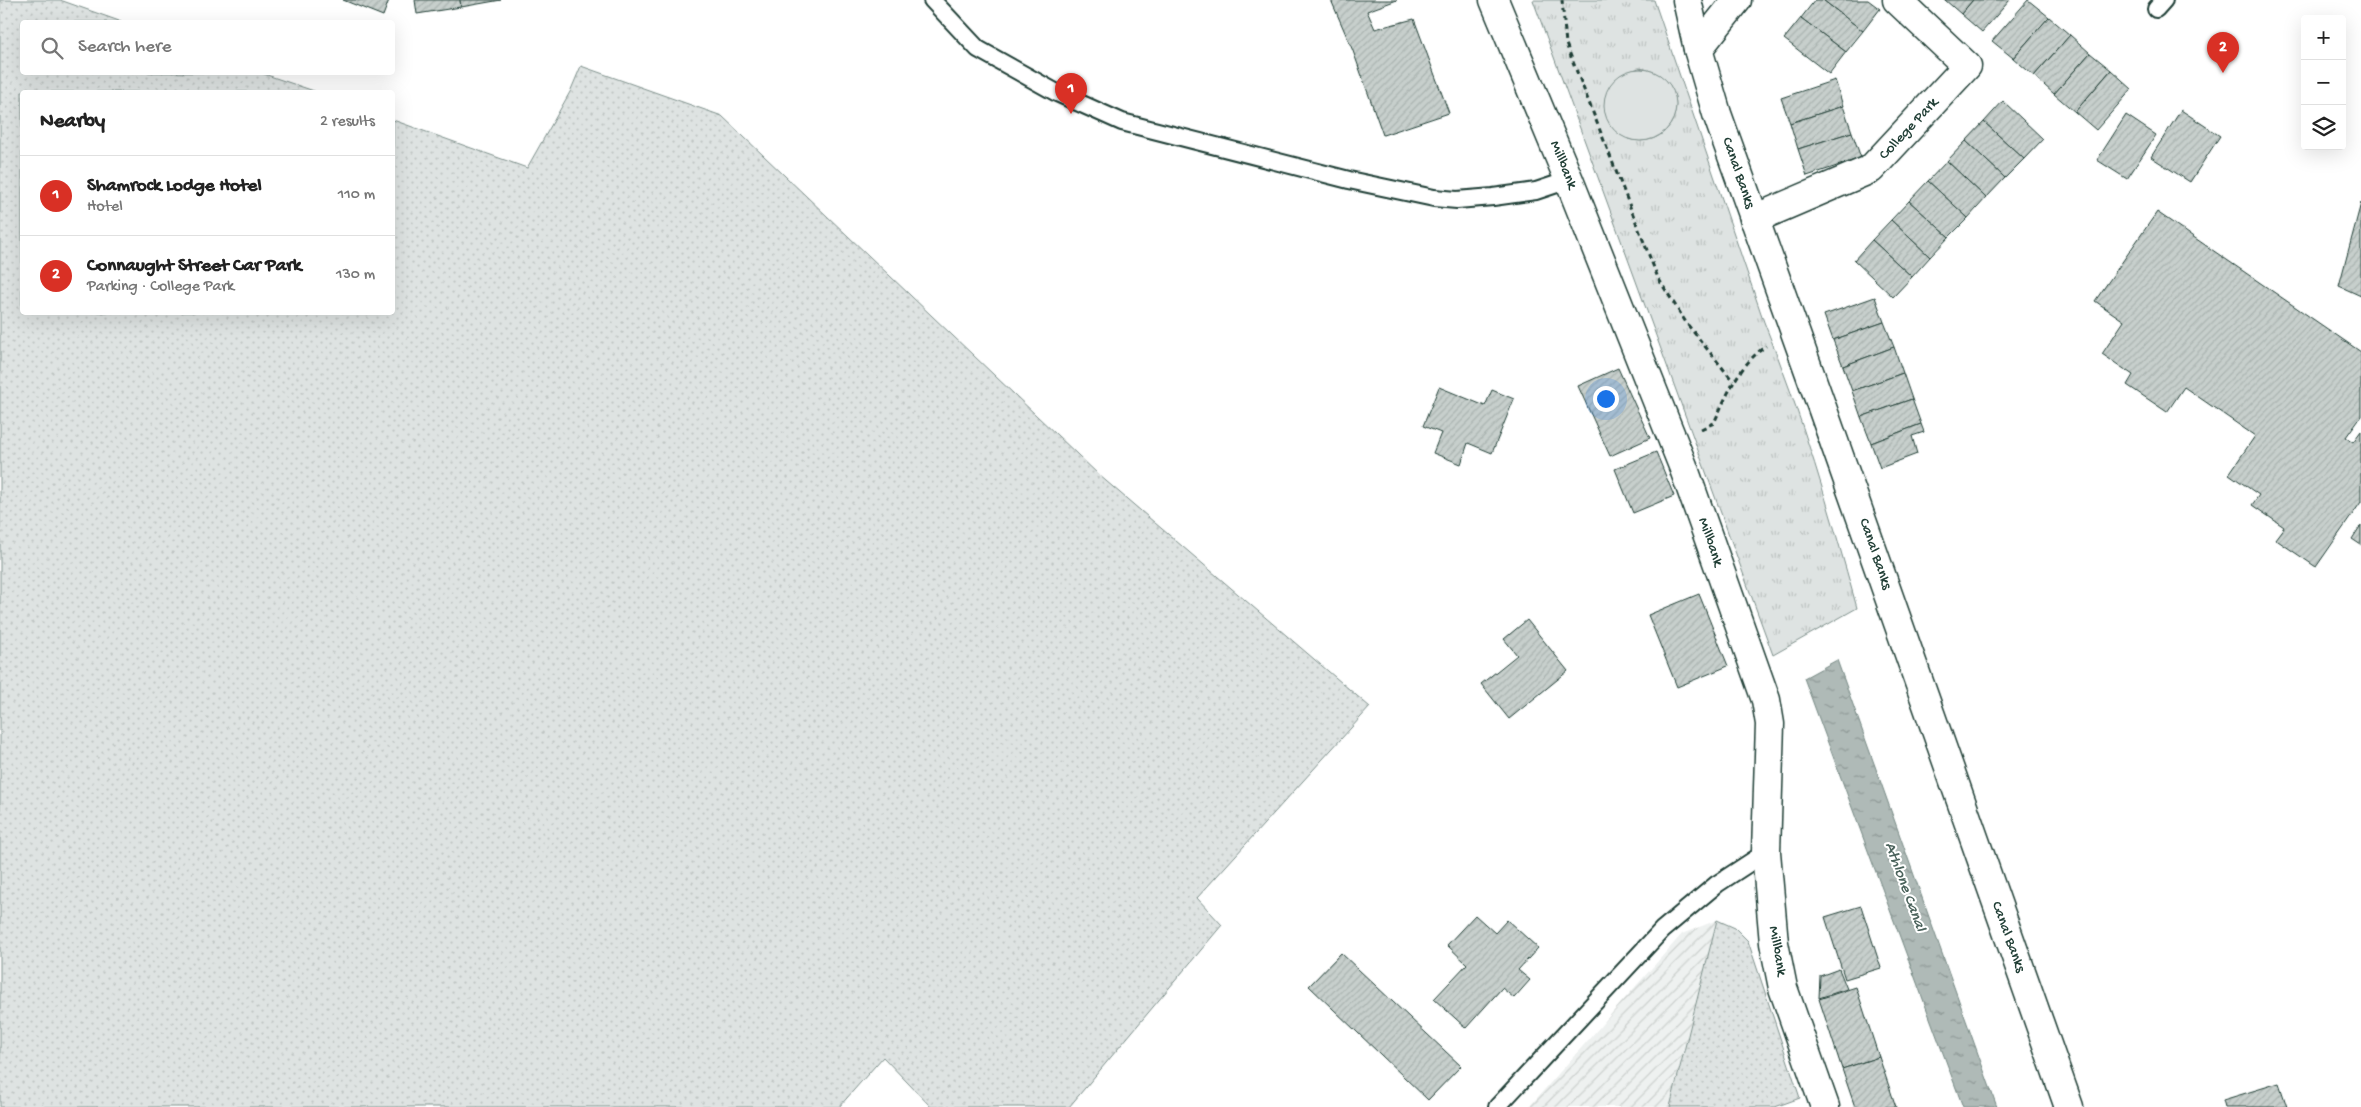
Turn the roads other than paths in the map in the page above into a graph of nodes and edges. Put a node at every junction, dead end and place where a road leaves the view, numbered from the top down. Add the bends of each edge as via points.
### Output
1 (932, 0) edge
2 (1494, 0) edge
3 (1688, 0) edge
4 (1737, 0) edge
5 (1897, 0) edge
6 (1698, 49) junction
7 (1569, 180) junction
8 (1754, 219) junction
9 (1766, 852) junction
10 (1497, 1107) edge
11 (1825, 1107) edge
12 (2068, 1107) edge

1 - 7 lane via 978,49 1056,94 1122,122 1349,180 1434,198 1493,197 1536,190
2 - 7 street, Millbank
3 - 6 street, Canal Banks
4 - 6 street
5 - 8 street, College Park via 1967,66 1871,169
6 - 8 street, Canal Banks
7 - 9 street, Millbank via 1683,466 1766,700 1770,724
8 - 12 street, Canal Banks
9 - 10 lane via 1717,884 1662,930
9 - 11 street, Millbank via 1771,923 1784,988

